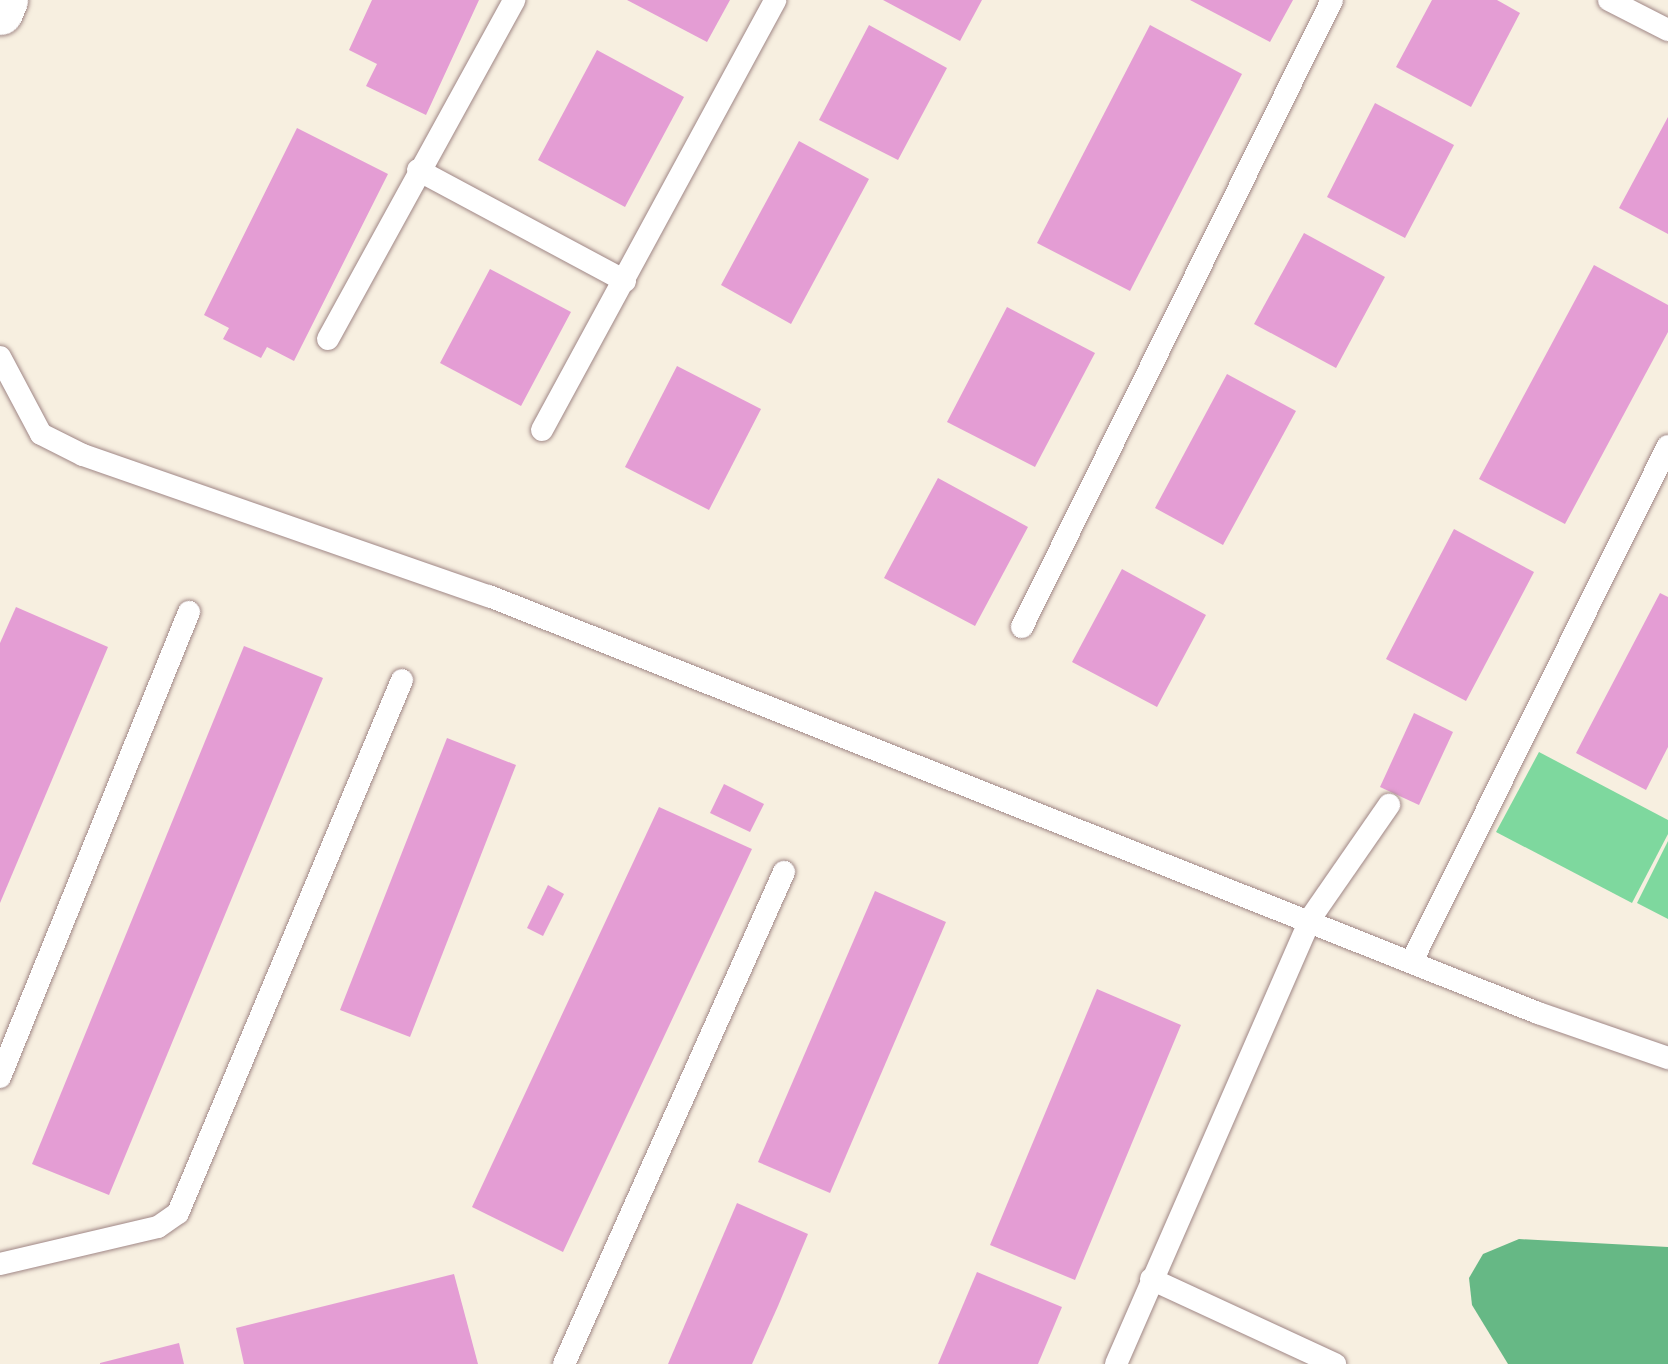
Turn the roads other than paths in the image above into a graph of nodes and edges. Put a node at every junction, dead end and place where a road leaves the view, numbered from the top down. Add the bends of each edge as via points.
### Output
1 (5, 0) edge
2 (514, 0) edge
3 (775, 0) edge
4 (1332, 0) edge
5 (1609, 0) edge
6 (0, 12) edge
7 (1668, 30) edge
8 (418, 170) junction
9 (625, 281) junction
10 (328, 338) dead end
11 (0, 357) edge
12 (542, 430) dead end
13 (1668, 446) edge
14 (189, 612) dead end
15 (1022, 627) dead end
16 (402, 680) dead end
17 (1390, 805) dead end
18 (784, 872) dead end
19 (1310, 919) junction
20 (1412, 961) junction
21 (1668, 1058) edge
22 (0, 1077) edge
23 (0, 1264) edge
24 (1151, 1278) junction
25 (564, 1364) edge
26 (1116, 1364) edge
27 (1335, 1364) edge

1 - 6 street
2 - 8 lane
3 - 9 lane
4 - 15 lane
5 - 7 lane
8 - 9 lane
8 - 10 lane
9 - 12 lane
11 - 19 lane via 41,434 83,456 488,596
13 - 20 lane
14 - 22 lane
16 - 23 lane via 178,1212 158,1227
17 - 19 lane
18 - 25 lane
19 - 20 lane
19 - 24 lane
20 - 21 lane
24 - 26 lane
24 - 27 lane

